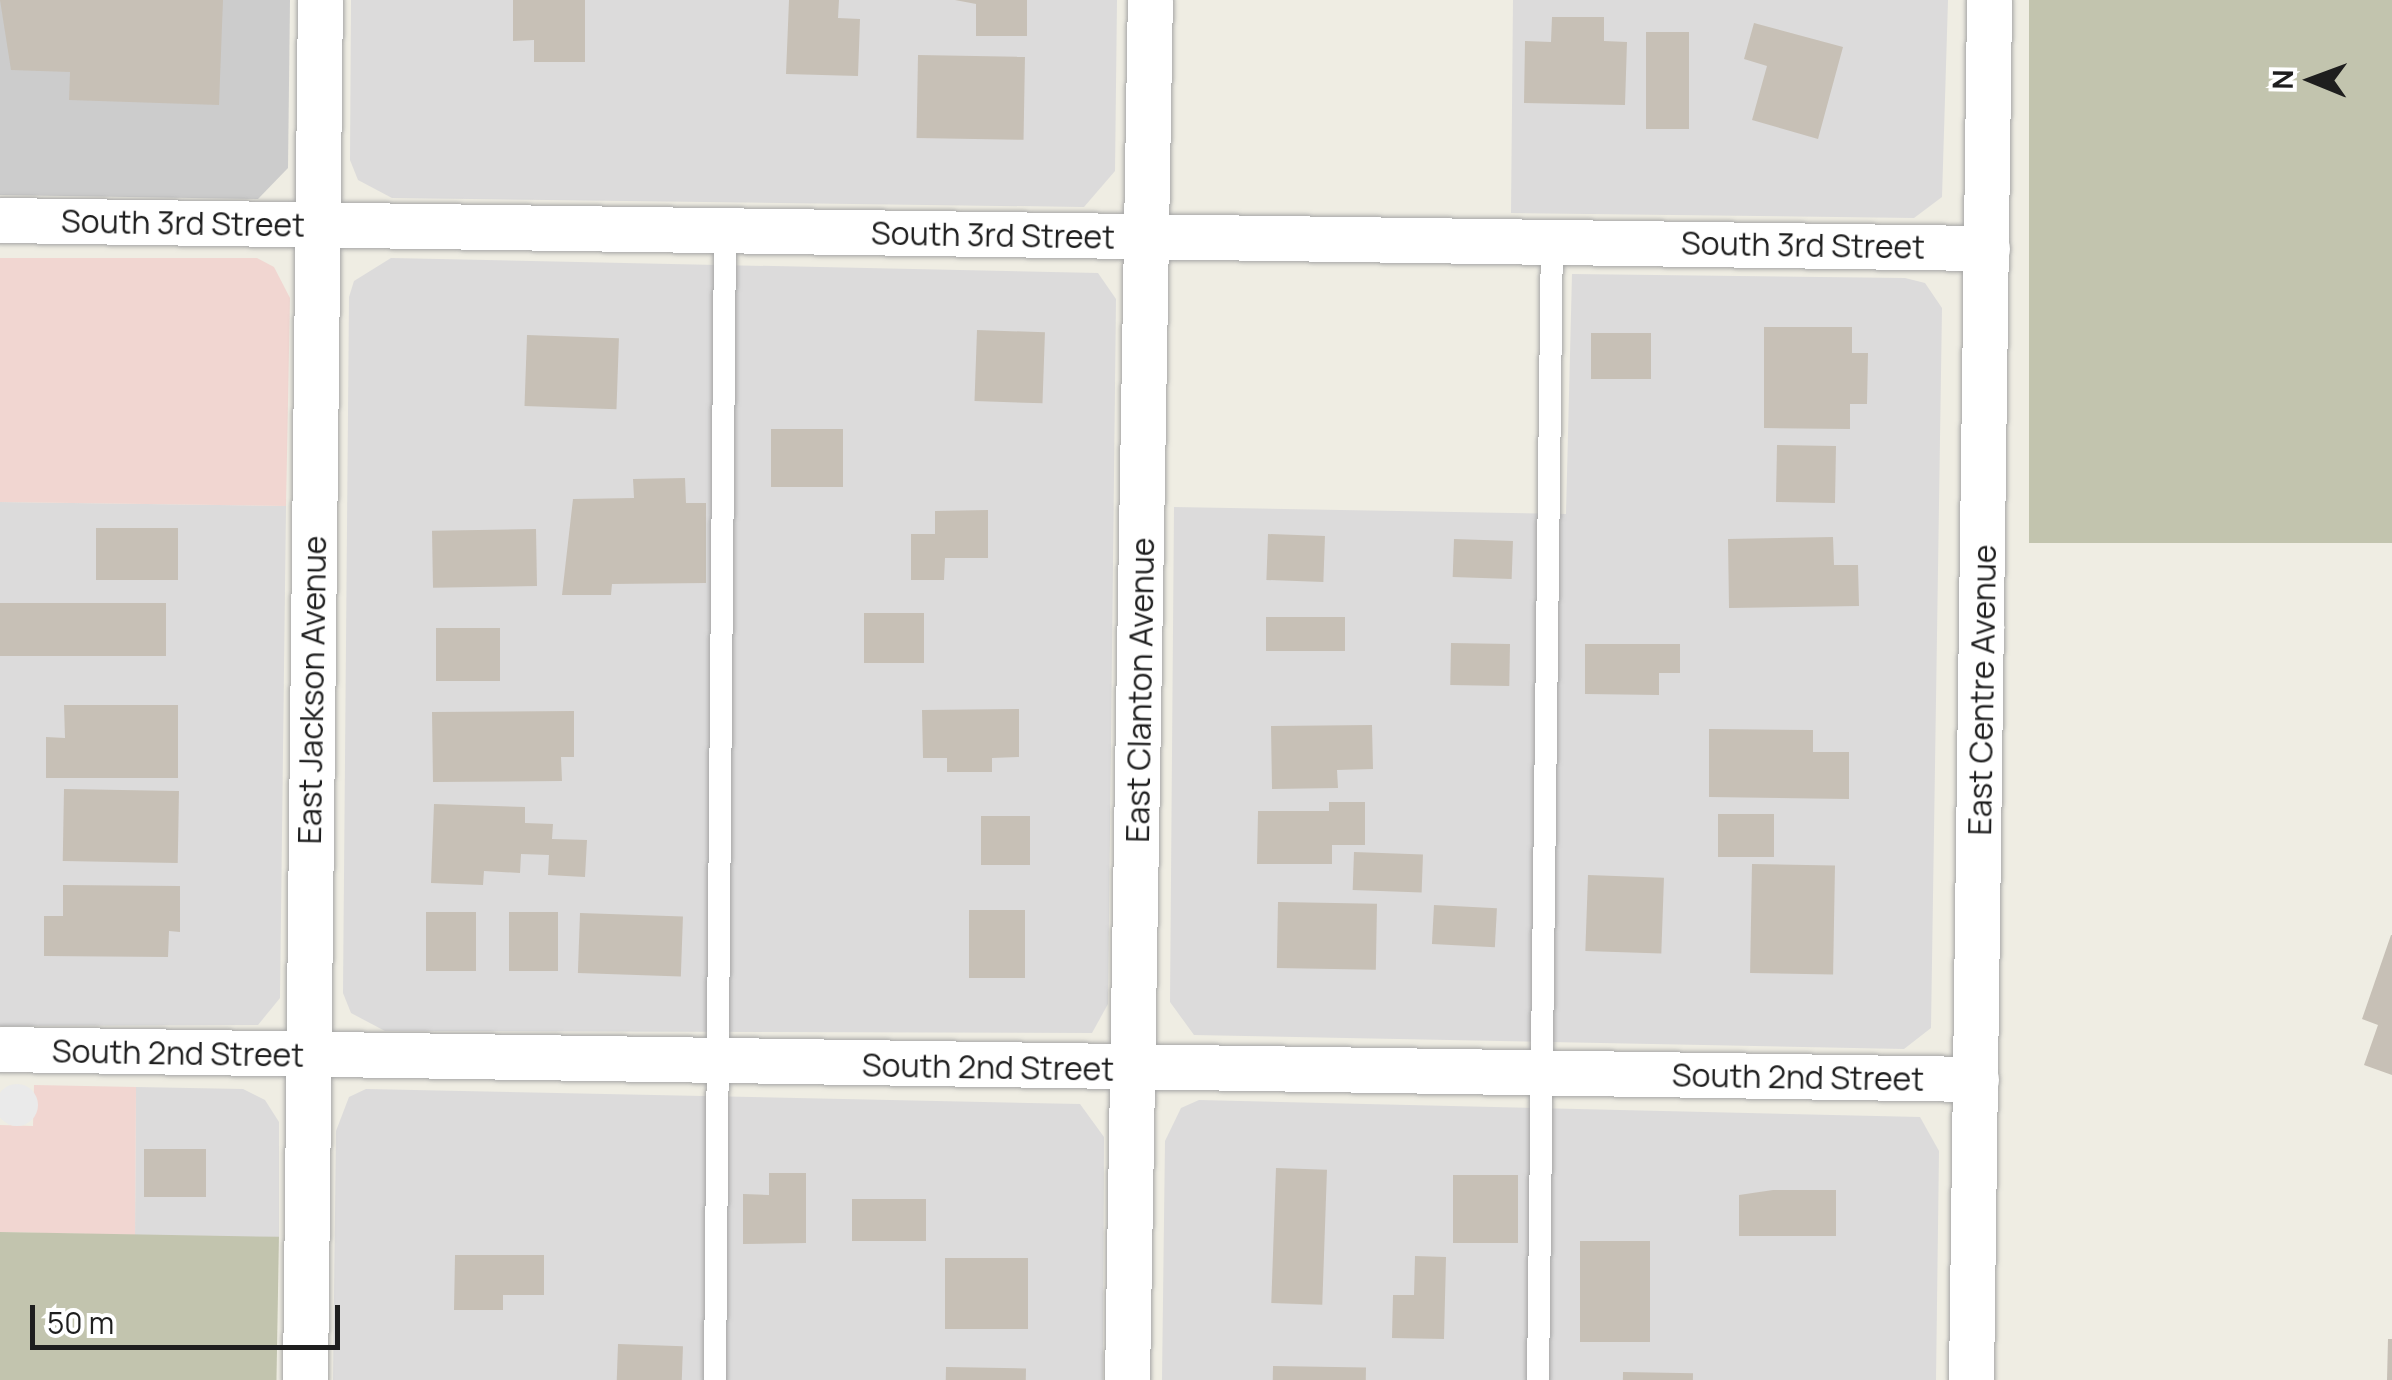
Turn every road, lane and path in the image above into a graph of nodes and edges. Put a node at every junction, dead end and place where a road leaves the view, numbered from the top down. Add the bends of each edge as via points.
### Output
1 (320, 0) edge
2 (1150, 0) edge
3 (1989, 0) edge
4 (0, 220) edge
5 (319, 225) junction
6 (725, 232) junction
7 (1148, 236) junction
8 (1552, 242) junction
9 (1986, 248) junction
10 (0, 1049) edge
11 (306, 1055) junction
12 (722, 1062) junction
13 (1132, 1070) junction
14 (1542, 1074) junction
15 (1976, 1079) junction
16 (304, 1380) edge
17 (715, 1380) edge
18 (1127, 1380) edge
19 (1538, 1380) edge
20 (1971, 1380) edge

1 - 5 street, East Jackson Avenue
2 - 7 street, East Clanton Avenue
3 - 9 street, East Centre Avenue
4 - 5 street, South 3rd Street
5 - 6 street, South 3rd Street
5 - 11 street, East Jackson Avenue
6 - 7 street, South 3rd Street
6 - 12 lane
7 - 8 street, South 3rd Street
7 - 13 street, East Clanton Avenue
8 - 9 street, South 3rd Street
8 - 14 lane
9 - 15 street, East Centre Avenue
10 - 11 street, South 2nd Street
11 - 12 street, South 2nd Street
11 - 16 street, East Jackson Avenue
12 - 13 street, South 2nd Street
12 - 17 lane
13 - 14 street, South 2nd Street
13 - 18 street, East Clanton Avenue
14 - 15 street, South 2nd Street
14 - 19 lane
15 - 20 street, East Centre Avenue

